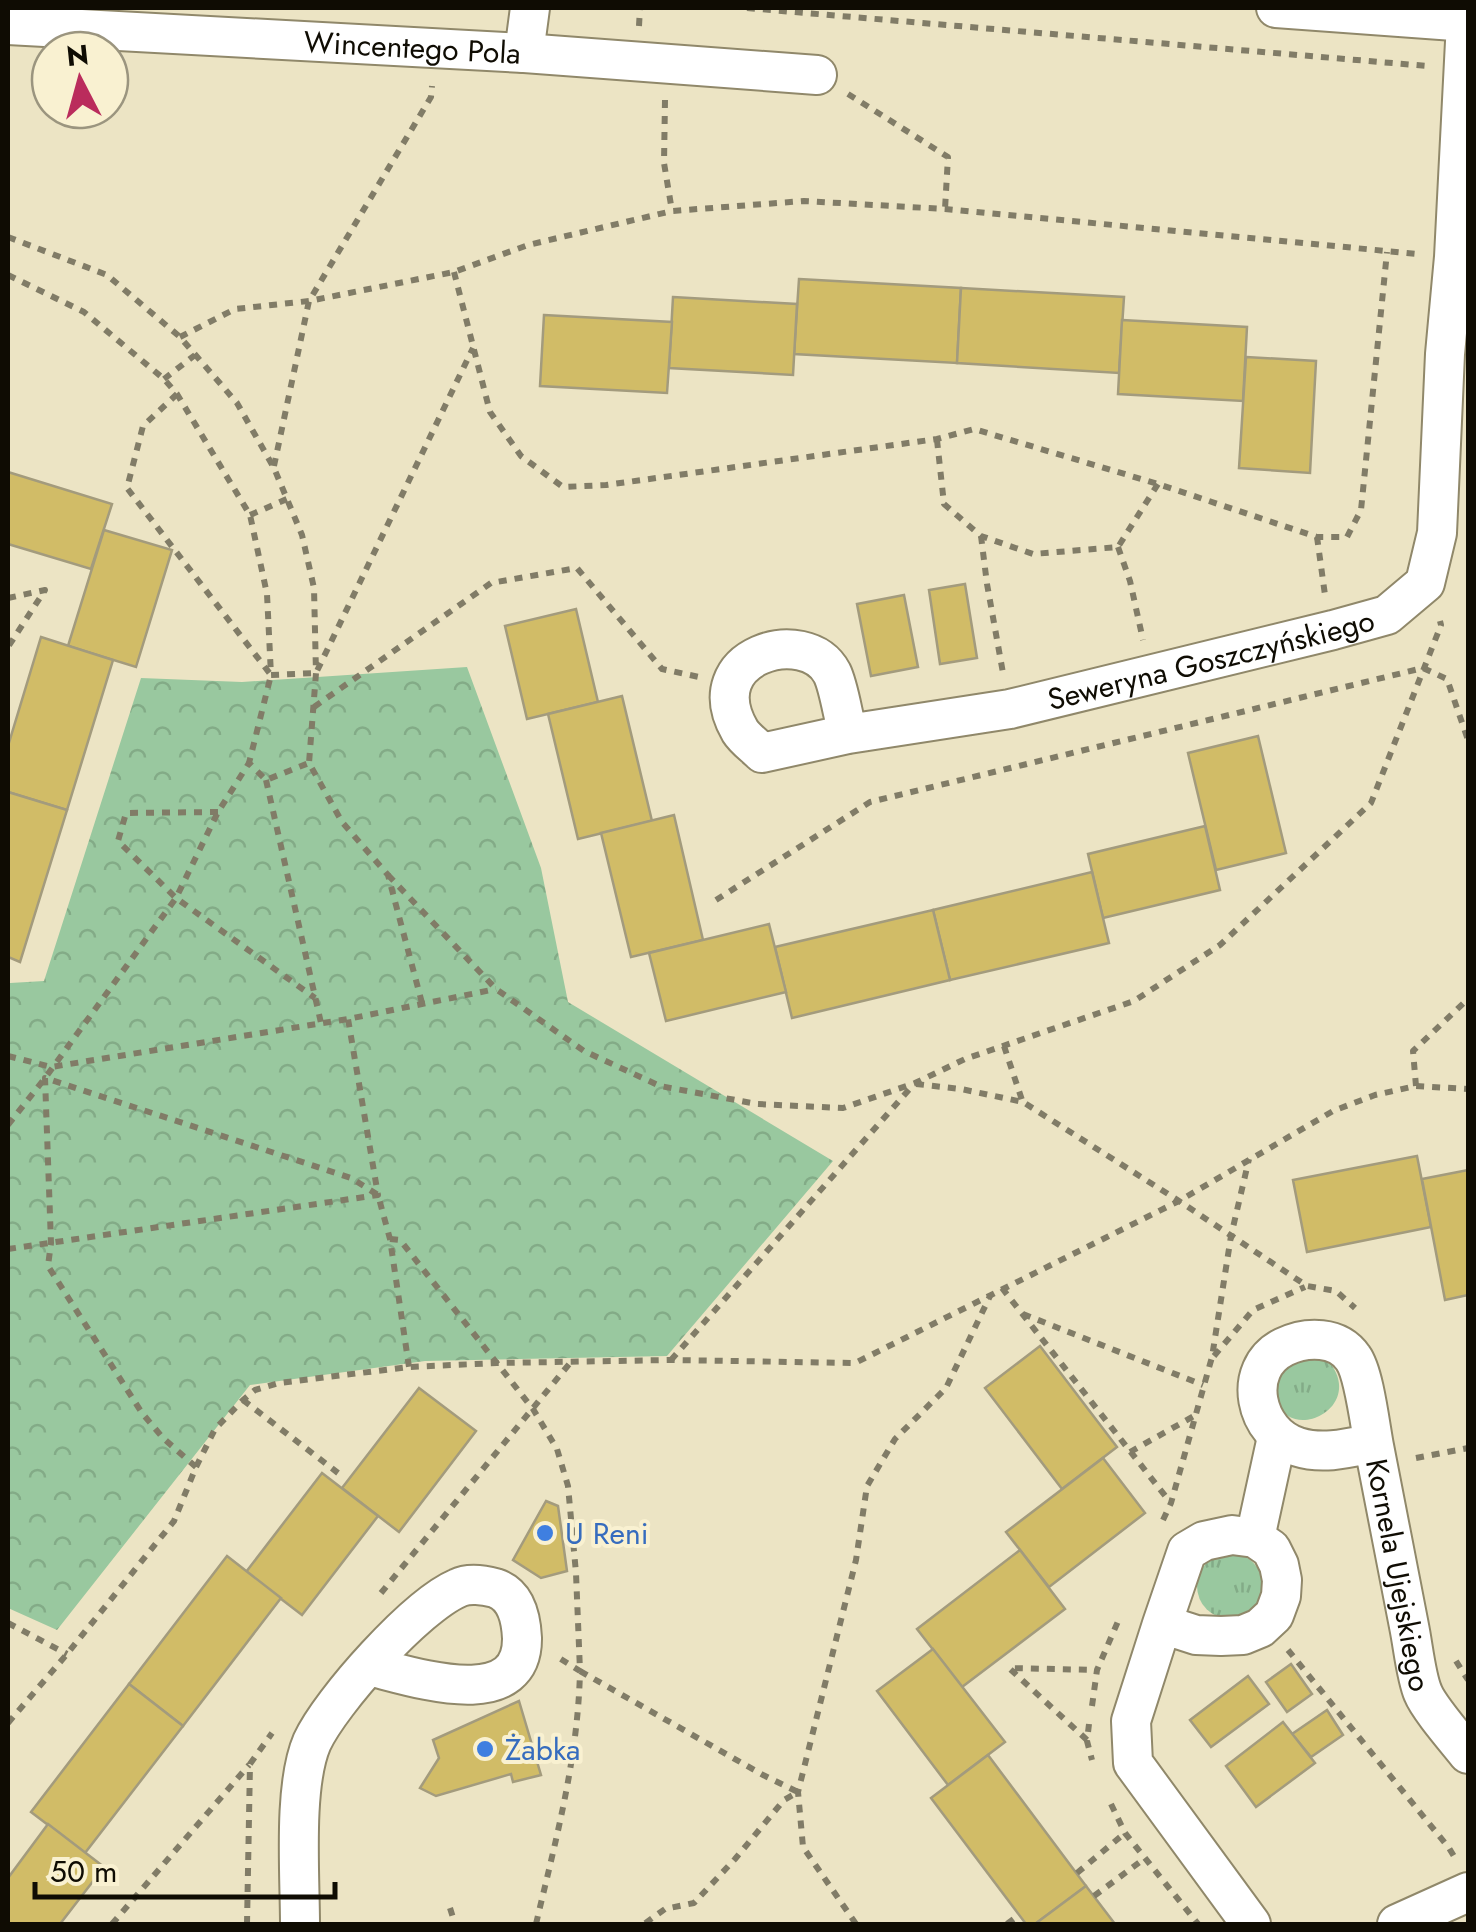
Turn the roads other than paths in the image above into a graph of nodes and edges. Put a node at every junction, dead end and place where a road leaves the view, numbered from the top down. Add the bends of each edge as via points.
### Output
1 (530, 8) edge
2 (1276, 8) edge
3 (1467, 22) edge
4 (8, 26) edge
5 (524, 54) junction
6 (817, 75) road end
7 (848, 734) junction
8 (1277, 1436) junction
9 (1373, 1443) junction
10 (1255, 1538) junction
11 (1162, 1624) junction
12 (369, 1666) junction
13 (1468, 1754) edge
14 (1464, 1878) edge
15 (300, 1924) edge
16 (1251, 1924) edge
17 (1397, 1924) edge

1 - 5 street
2 - 3 street
3 - 7 street, Seweryna Goszczyńskiego via 1437,533 1424,583 1387,614 1333,630 1010,709
4 - 5 street, Wincentego Pola
5 - 6 street, Wincentego Pola
7 - 7 street, Seweryna Goszczyńskiego via 762,753 741,733 730,708 730,684 742,666 766,652 811,654 831,671
8 - 9 street, Kornela Ujejskiego via 1299,1448 1333,1452
8 - 9 street, Kornela Ujejskiego via 1258,1402 1267,1360 1300,1340 1324,1339 1346,1348 1357,1363
8 - 10 street
9 - 13 street, Kornela Ujejskiego via 1423,1694
10 - 11 street via 1204,1540 1187,1551
10 - 11 street via 1271,1549 1282,1580 1274,1616 1243,1636 1196,1635
11 - 16 street via 1131,1721 1134,1762
12 - 12 street via 429,1604 461,1586 506,1592 516,1607 522,1646 517,1663 500,1679 472,1686
12 - 15 street via 312,1742 301,1786
14 - 17 street

